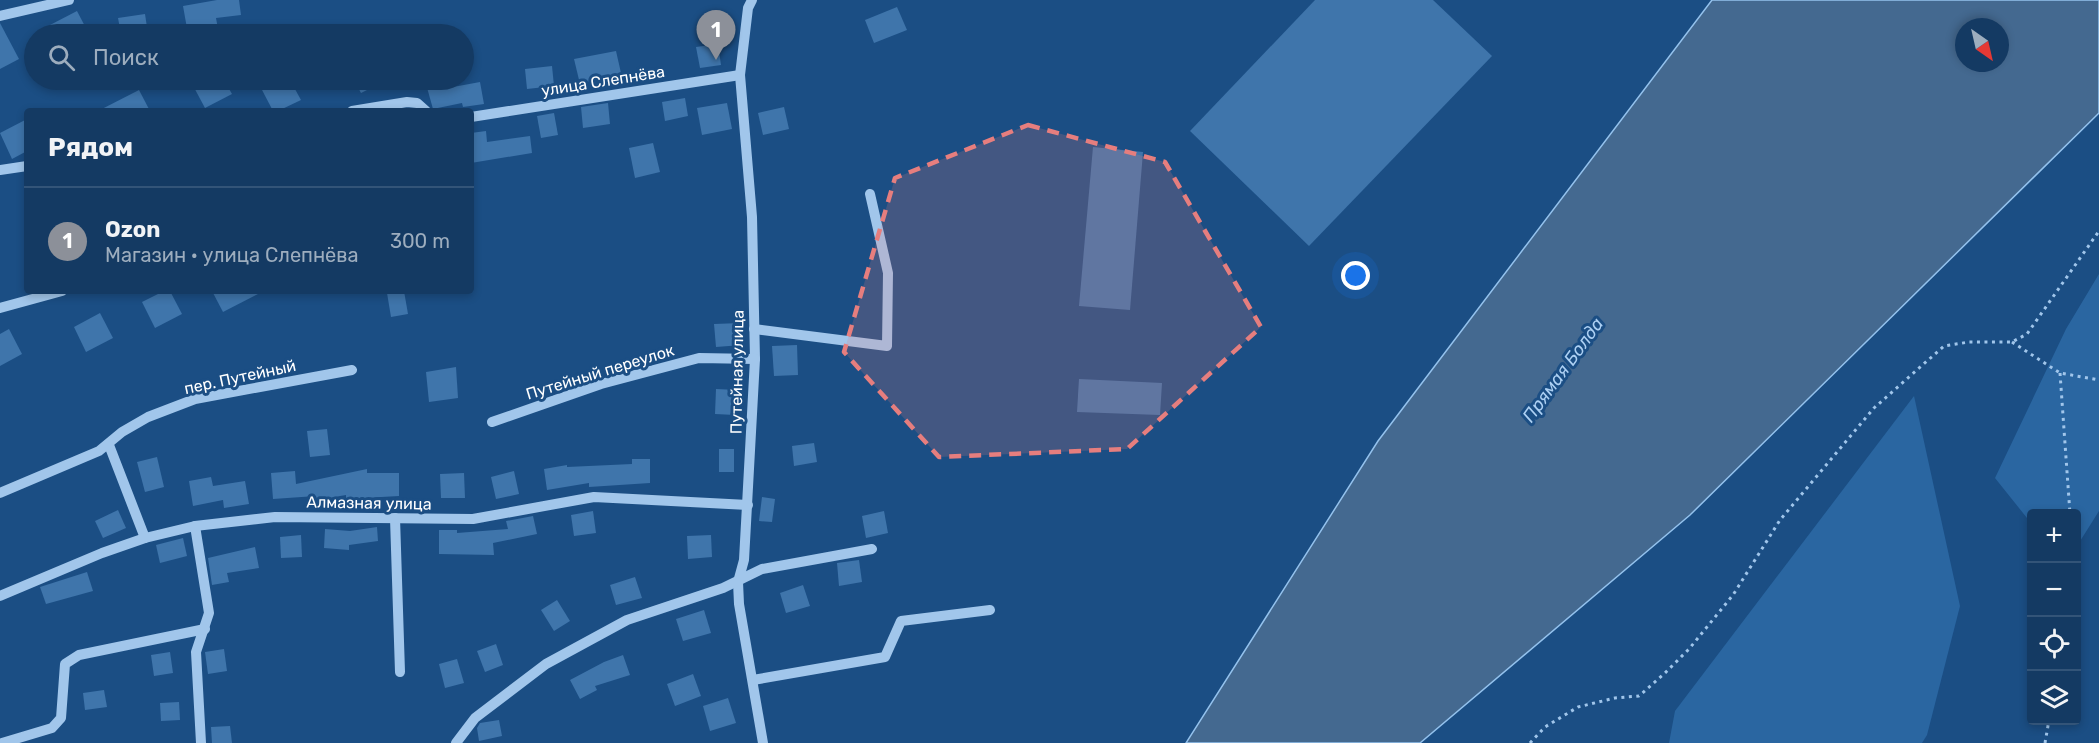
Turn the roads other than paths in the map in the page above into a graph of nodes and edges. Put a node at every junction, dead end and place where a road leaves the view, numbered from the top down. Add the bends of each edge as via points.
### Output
1 (69, 0) edge
2 (752, 0) edge
3 (0, 16) edge
4 (740, 75) junction
5 (370, 108) edge
6 (423, 108) edge
7 (474, 117) edge
8 (24, 166) edge
9 (0, 170) edge
10 (870, 194) dead end
11 (51, 294) edge
12 (0, 308) edge
13 (754, 329) junction
14 (755, 359) junction
15 (352, 370) dead end
16 (492, 422) dead end
17 (109, 445) junction
18 (0, 493) edge
19 (748, 505) junction
20 (395, 518) junction
21 (195, 526) junction
22 (146, 538) junction
23 (872, 549) dead end
24 (738, 582) junction
25 (0, 596) edge
26 (990, 610) dead end
27 (205, 629) junction
28 (400, 672) dead end
29 (753, 680) junction
30 (35, 738) edge
31 (2, 743) edge
32 (201, 743) edge
33 (456, 743) edge
34 (763, 743) edge

1 - 3 street
2 - 4 street, Путейная улица
4 - 7 street, улица Слепнёва
4 - 13 street, Путейная улица via 752,217
5 - 6 street via 407,102
8 - 9 street
10 - 13 street via 888,273 887,346
11 - 12 street
13 - 14 street, Путейная улица
14 - 16 street, Путейный переулок via 699,358 601,384
14 - 19 street, Путейная улица
15 - 17 street, пер. Путейный via 195,399 148,417
17 - 18 street, пер. Путейный
17 - 22 street
19 - 20 street, Алмазная улица via 594,497 473,519
19 - 24 street, Путейная улица via 744,560
20 - 21 street, Алмазная улица via 275,517
20 - 28 street
21 - 22 street, Алмазная улица
21 - 27 street via 209,613
22 - 25 street, Алмазная улица
23 - 24 street via 762,569
24 - 29 street, Путейная улица
24 - 33 street via 627,620 580,643 475,718
26 - 29 street via 901,621 885,657
27 - 30 street via 79,655 65,664 61,718
27 - 32 street via 196,652
29 - 34 street, Путейная улица
30 - 31 street

